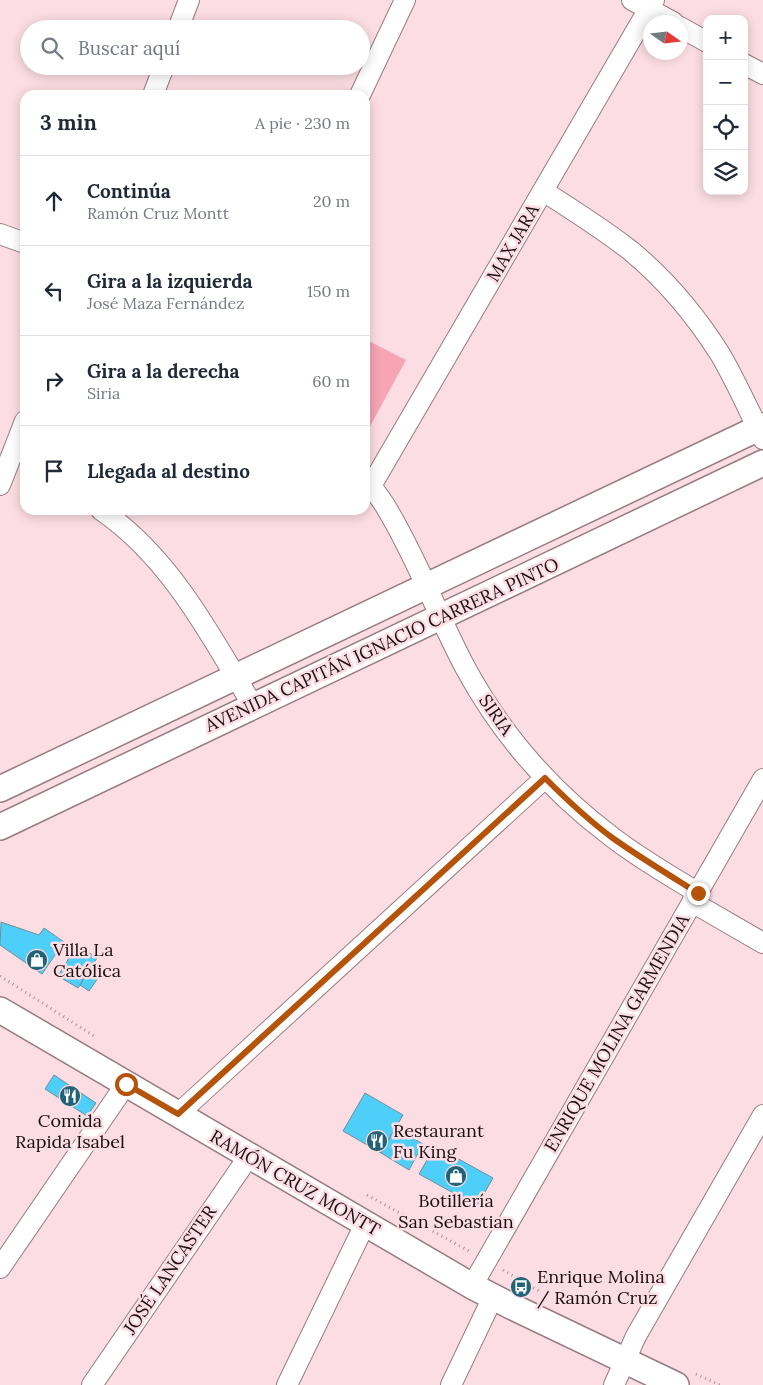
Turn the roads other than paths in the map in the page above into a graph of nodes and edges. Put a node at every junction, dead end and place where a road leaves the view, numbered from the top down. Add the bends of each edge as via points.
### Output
1 (189, 0) edge
2 (406, 0) edge
3 (645, 3) edge
4 (663, 15) edge
5 (181, 20) edge
6 (688, 31) edge
7 (703, 40) edge
8 (748, 66) edge
9 (370, 74) edge
10 (763, 74) edge
11 (161, 75) edge
12 (370, 75) edge
13 (155, 90) edge
14 (362, 90) edge
15 (543, 190) junction
16 (0, 234) edge
17 (20, 241) edge
18 (761, 431) edge
19 (20, 437) edge
20 (763, 463) edge
21 (11, 465) edge
22 (370, 479) edge
23 (0, 485) edge
24 (370, 485) edge
25 (107, 515) edge
26 (426, 586) junction
27 (441, 617) junction
28 (236, 677) junction
29 (253, 706) junction
30 (545, 778) junction
31 (763, 779) edge
32 (0, 789) edge
33 (0, 827) edge
34 (695, 897) junction
35 (763, 943) edge
36 (0, 1010) edge
37 (126, 1084) junction
38 (178, 1114) junction
39 (763, 1115) edge
40 (249, 1156) junction
41 (365, 1224) junction
42 (0, 1268) edge
43 (482, 1292) junction
44 (626, 1361) junction
45 (685, 1379) edge
46 (92, 1385) edge
47 (288, 1385) edge
48 (451, 1385) edge
49 (614, 1385) edge

1 - 5 street
2 - 9 street
3 - 4 street
3 - 15 street, MAX JARA
6 - 7 street
8 - 10 street
11 - 13 street
12 - 14 street
15 - 18 street via 631,252 680,299 720,355
15 - 22 street, MAX JARA
16 - 17 street
18 - 26 street, AVENIDA CAPITÁN IGNACIO CARRERA PINTO
19 - 21 street
20 - 27 street, AVENIDA CAPITÁN IGNACIO CARRERA PINTO
21 - 23 street
24 - 26 street, SIRIA via 399,530
25 - 28 street via 133,536 181,590
26 - 27 street, SIRIA
26 - 28 street, AVENIDA CAPITÁN IGNACIO CARRERA PINTO
27 - 29 street, AVENIDA CAPITÁN IGNACIO CARRERA PINTO
27 - 30 street, SIRIA via 484,699 520,750
28 - 29 street
28 - 32 street, AVENIDA CAPITÁN IGNACIO CARRERA PINTO
29 - 33 street, AVENIDA CAPITÁN IGNACIO CARRERA PINTO
30 - 34 street, SIRIA via 612,838
30 - 38 street
31 - 34 street, ENRIQUE MOLINA GARMENDIA
34 - 35 street, SIRIA
34 - 43 street, ENRIQUE MOLINA GARMENDIA via 486,1261
36 - 37 street, RAMÓN CRUZ MONTT
37 - 38 street, RAMÓN CRUZ MONTT
37 - 42 street
38 - 40 street, RAMÓN CRUZ MONTT
39 - 44 street via 636,1336
40 - 41 street, RAMÓN CRUZ MONTT
40 - 46 street, JOSÉ LANCASTER
41 - 43 street, RAMÓN CRUZ MONTT
41 - 47 street
43 - 44 street, RAMÓN CRUZ MONTT
43 - 48 street, ENRIQUE MOLINA GARMENDIA
44 - 45 street, RAMÓN CRUZ MONTT
44 - 49 street

